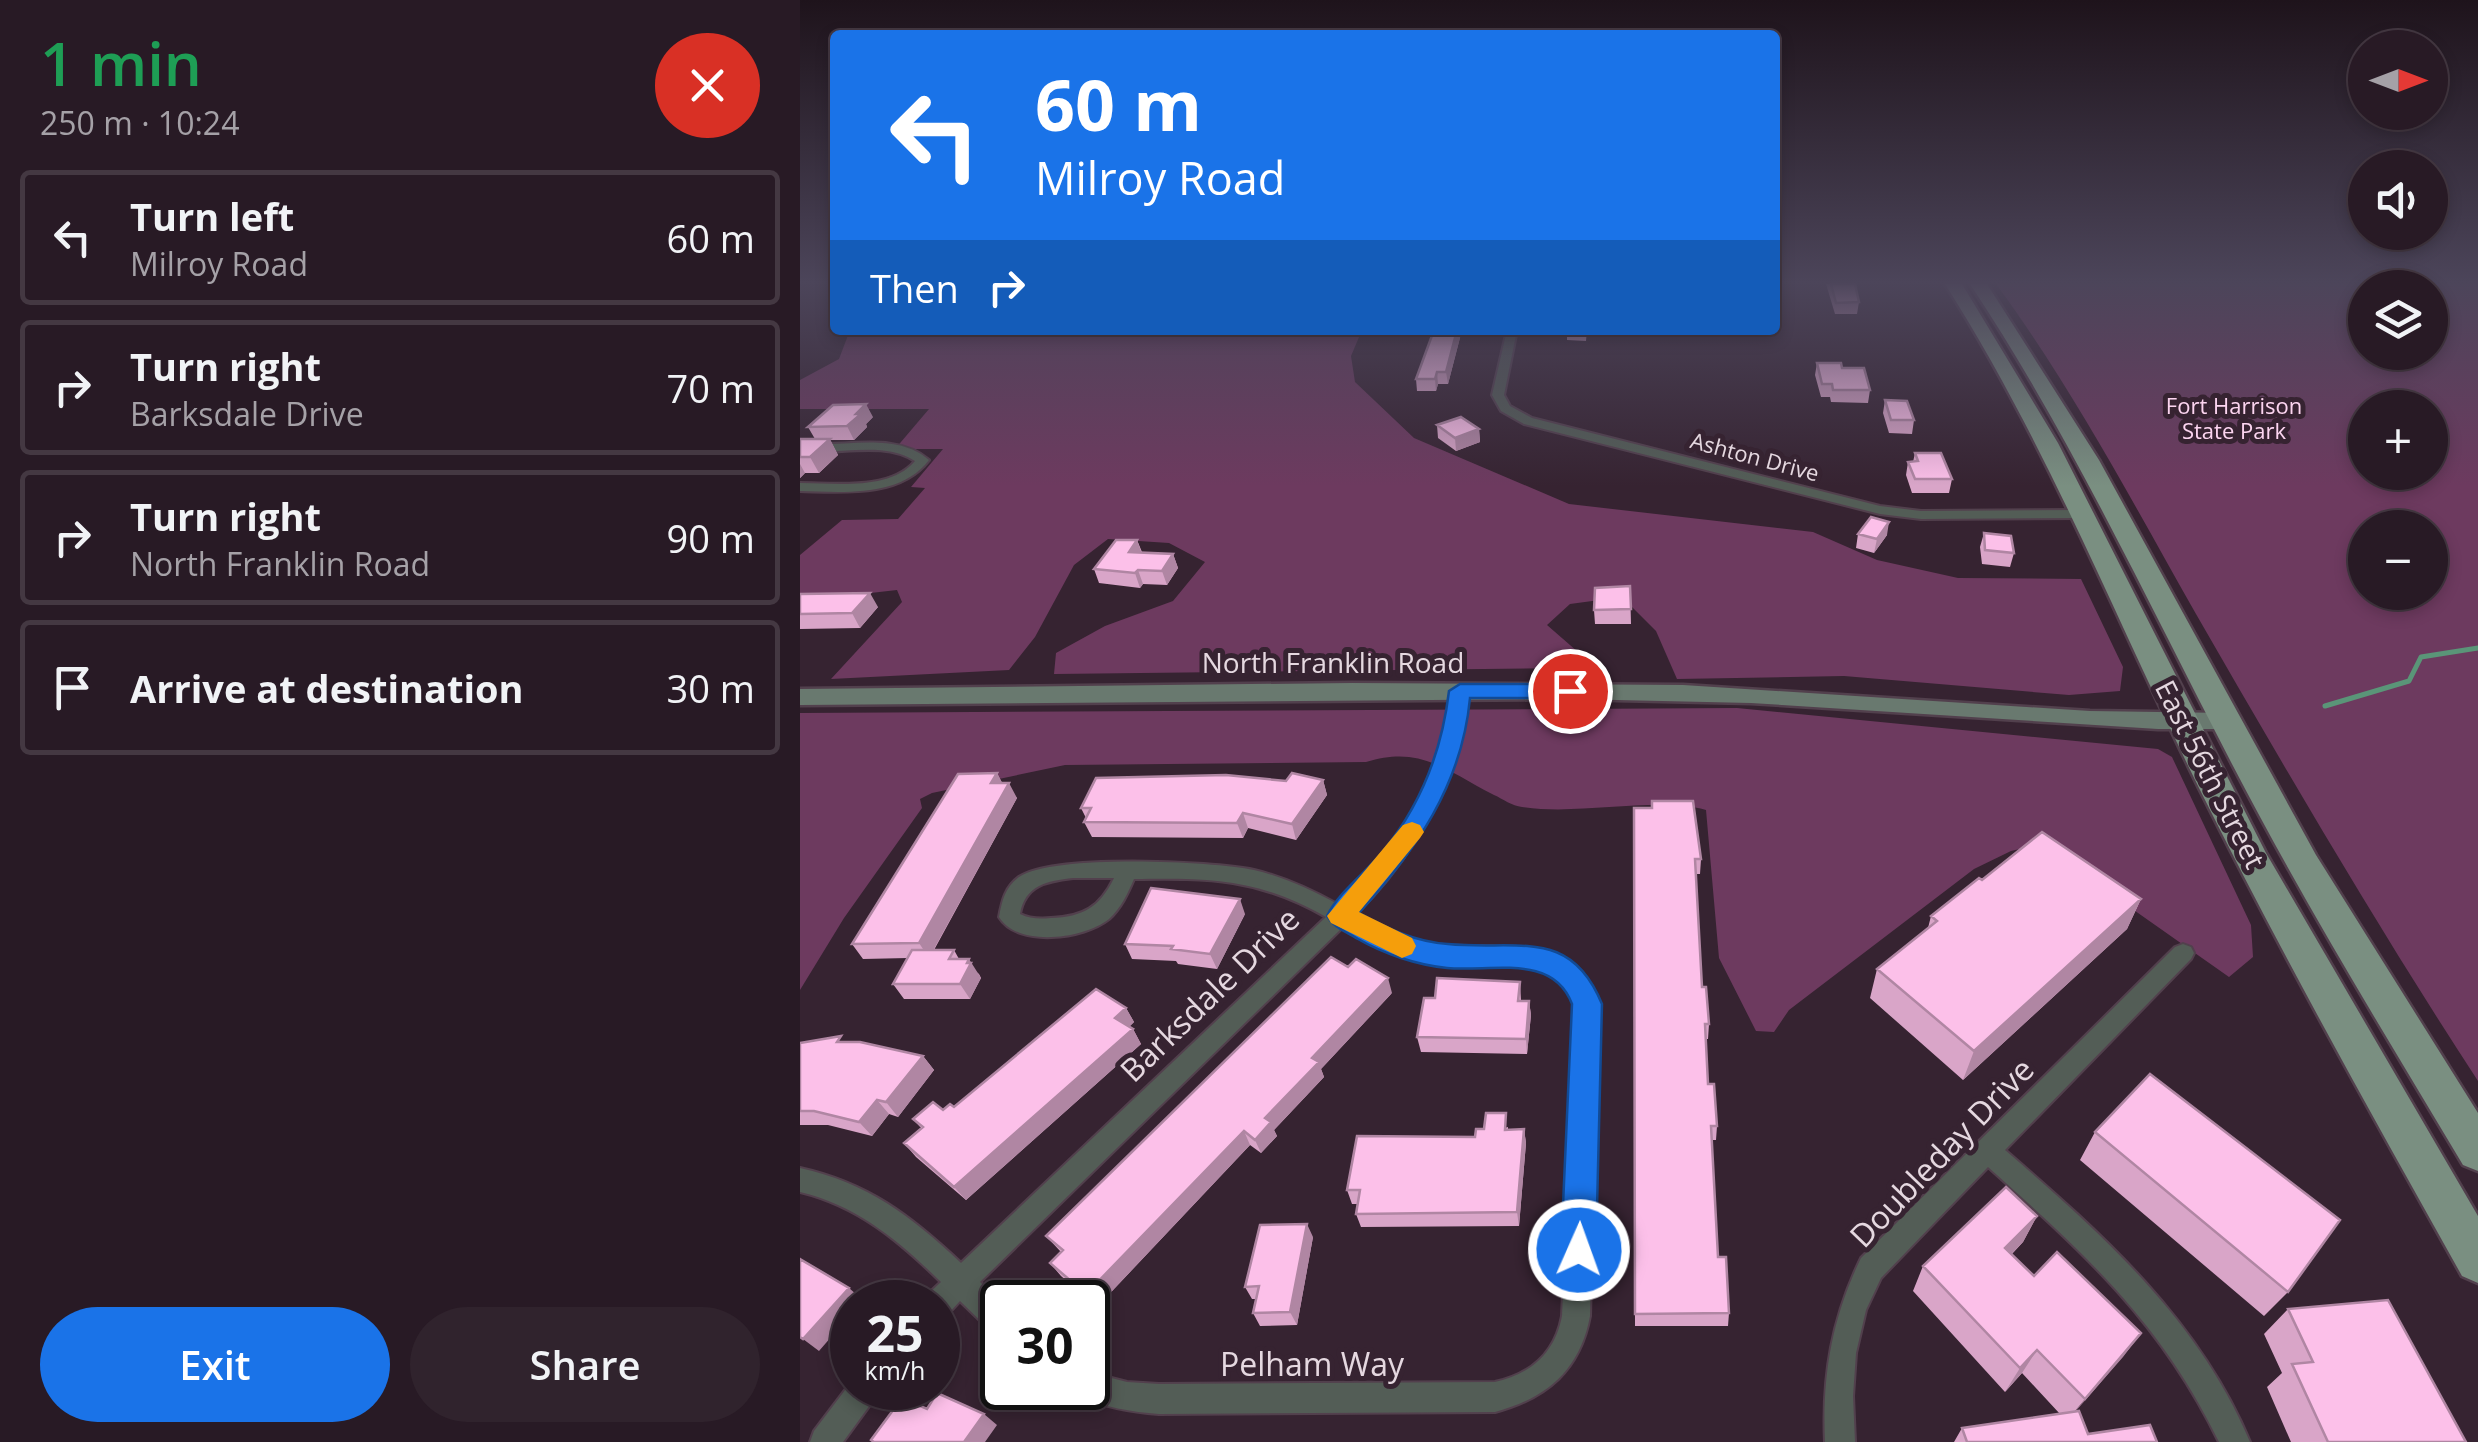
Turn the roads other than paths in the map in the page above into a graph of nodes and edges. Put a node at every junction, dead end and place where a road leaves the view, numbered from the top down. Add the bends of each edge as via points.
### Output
1 (1507, 351) edge
2 (1995, 351) edge
3 (2022, 351) edge
4 (812, 430) edge
5 (800, 444) edge
6 (800, 487) edge
7 (2082, 514) junction
8 (1460, 691) junction
9 (800, 697) edge
10 (2226, 720) junction
11 (2182, 722) junction
12 (1128, 871) junction
13 (1341, 916) junction
14 (2184, 953) dead end
15 (1986, 1149) junction
16 (2478, 1152) edge
17 (800, 1180) edge
18 (2478, 1260) edge
19 (956, 1280) edge
20 (960, 1282) edge
21 (960, 1284) edge
22 (980, 1302) edge
23 (1110, 1392) edge
24 (849, 1410) edge
25 (825, 1442) edge
26 (1840, 1442) edge
27 (2235, 1442) edge

1 - 7 street, Ashton Drive via 1498,395 1505,408 1528,421 1894,513
2 - 7 main road, East 56th Street
3 - 10 main road, East 56th Street
4 - 5 street
5 - 6 street via 891,449 922,460 894,480
7 - 11 main road, East 56th Street
8 - 9 main road, North Franklin Road
8 - 11 main road, North Franklin Road via 1790,696
8 - 13 street, Barksdale Drive via 1455,736 1433,796 1395,856
10 - 11 main road, North Franklin Road
10 - 16 main road, East 56th Street via 2332,913
11 - 18 main road, East 56th Street
12 - 12 street via 1042,874 1016,890 1009,917 1028,927 1084,924 1113,903
12 - 13 street via 1249,877
13 - 20 street, Barksdale Drive
13 - 23 street, Pelham Way via 1413,950 1534,958 1578,980 1587,1004 1576,1324 1562,1360 1536,1383 1495,1397 1159,1400
14 - 15 street, Doubleday Drive
15 - 26 street, Doubleday Drive via 1883,1252 1860,1287 1839,1359
15 - 27 street via 2128,1276 2188,1352
17 - 19 street via 871,1204
21 - 22 street
24 - 25 street

